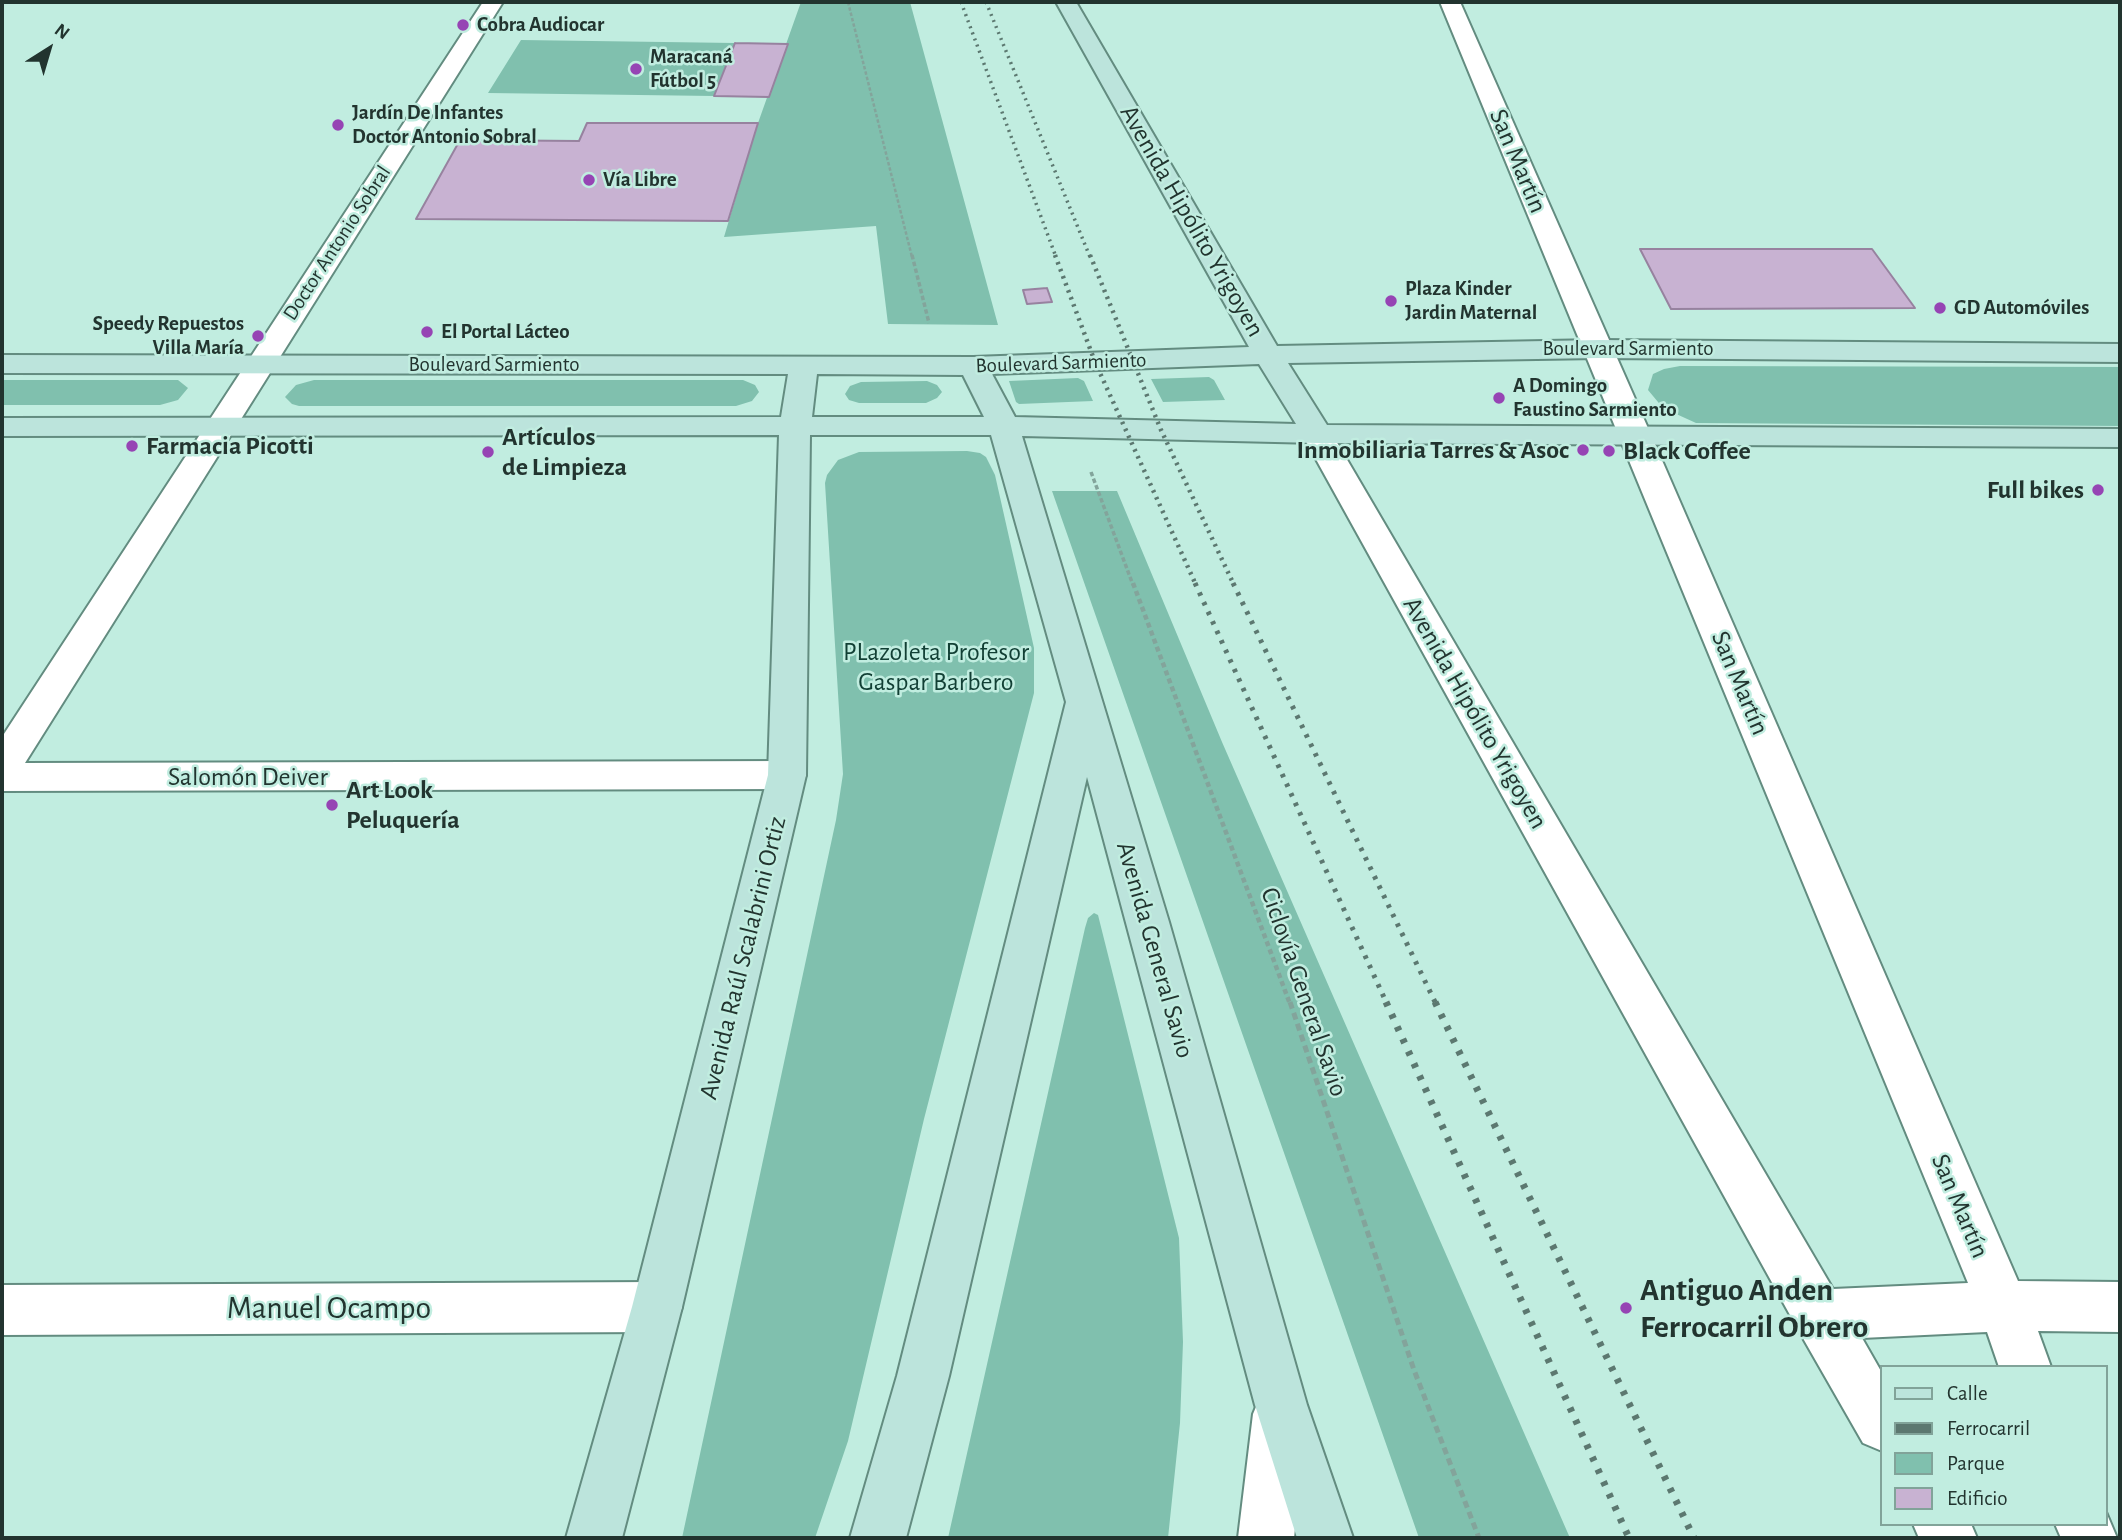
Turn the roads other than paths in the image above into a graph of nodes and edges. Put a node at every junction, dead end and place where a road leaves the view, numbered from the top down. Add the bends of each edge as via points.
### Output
1 (493, 2) edge
2 (1066, 2) edge
3 (1450, 2) edge
4 (1599, 349) junction
5 (2120, 353) edge
6 (1268, 355) junction
7 (2, 364) edge
8 (259, 365) junction
9 (804, 366) junction
10 (973, 366) junction
11 (2, 426) edge
12 (219, 426) junction
13 (1004, 426) junction
14 (795, 428) junction
15 (1317, 434) junction
16 (1636, 435) junction
17 (2120, 438) edge
18 (1083, 700) junction
19 (2, 768) edge
20 (788, 775) junction
21 (2, 777) edge
22 (2003, 1306) junction
23 (657, 1307) junction
24 (2120, 1307) edge
25 (2, 1310) edge
26 (1818, 1315) junction
27 (2024, 1365) edge
28 (1281, 1405) junction
29 (1881, 1422) edge
30 (594, 1538) edge
31 (878, 1538) edge
32 (1266, 1538) edge
33 (1325, 1538) edge

1 - 8 street, Doctor Antonio Sobral
2 - 6 main road, Avenida Hipólito Yrigoyen
3 - 4 street, San Martín
4 - 5 main road, Boulevard Sarmiento
4 - 6 main road, Boulevard Sarmiento
4 - 16 street, San Martín
6 - 10 main road, Boulevard Sarmiento
6 - 15 main road, Avenida Hipólito Yrigoyen
7 - 8 main road, Boulevard Sarmiento
8 - 9 main road, Boulevard Sarmiento
8 - 12 street, Doctor Antonio Sobral
9 - 10 main road, Boulevard Sarmiento
9 - 14 main road, Avenida Raúl Scalabrini Ortiz
10 - 13 main road, Avenida General Savio
11 - 12 main road
12 - 14 main road
12 - 19 street, Doctor Antonio Sobral
13 - 14 main road
13 - 15 main road
13 - 18 main road, Avenida General Savio
14 - 20 main road, Avenida Raúl Scalabrini Ortiz
15 - 16 main road
15 - 26 street, Avenida Hipólito Yrigoyen
16 - 17 main road
16 - 22 street, San Martín
18 - 28 main road, Avenida General Savio
18 - 31 main road via 923,1376
20 - 21 street, Salomón Deiver
20 - 23 main road, Avenida Raúl Scalabrini Ortiz
22 - 24 street
22 - 26 street
22 - 27 street, San Martín
23 - 25 street, Manuel Ocampo
23 - 30 main road, Avenida Raúl Scalabrini Ortiz
26 - 29 street, Avenida Hipólito Yrigoyen
28 - 32 street
28 - 33 main road, Avenida General Savio

